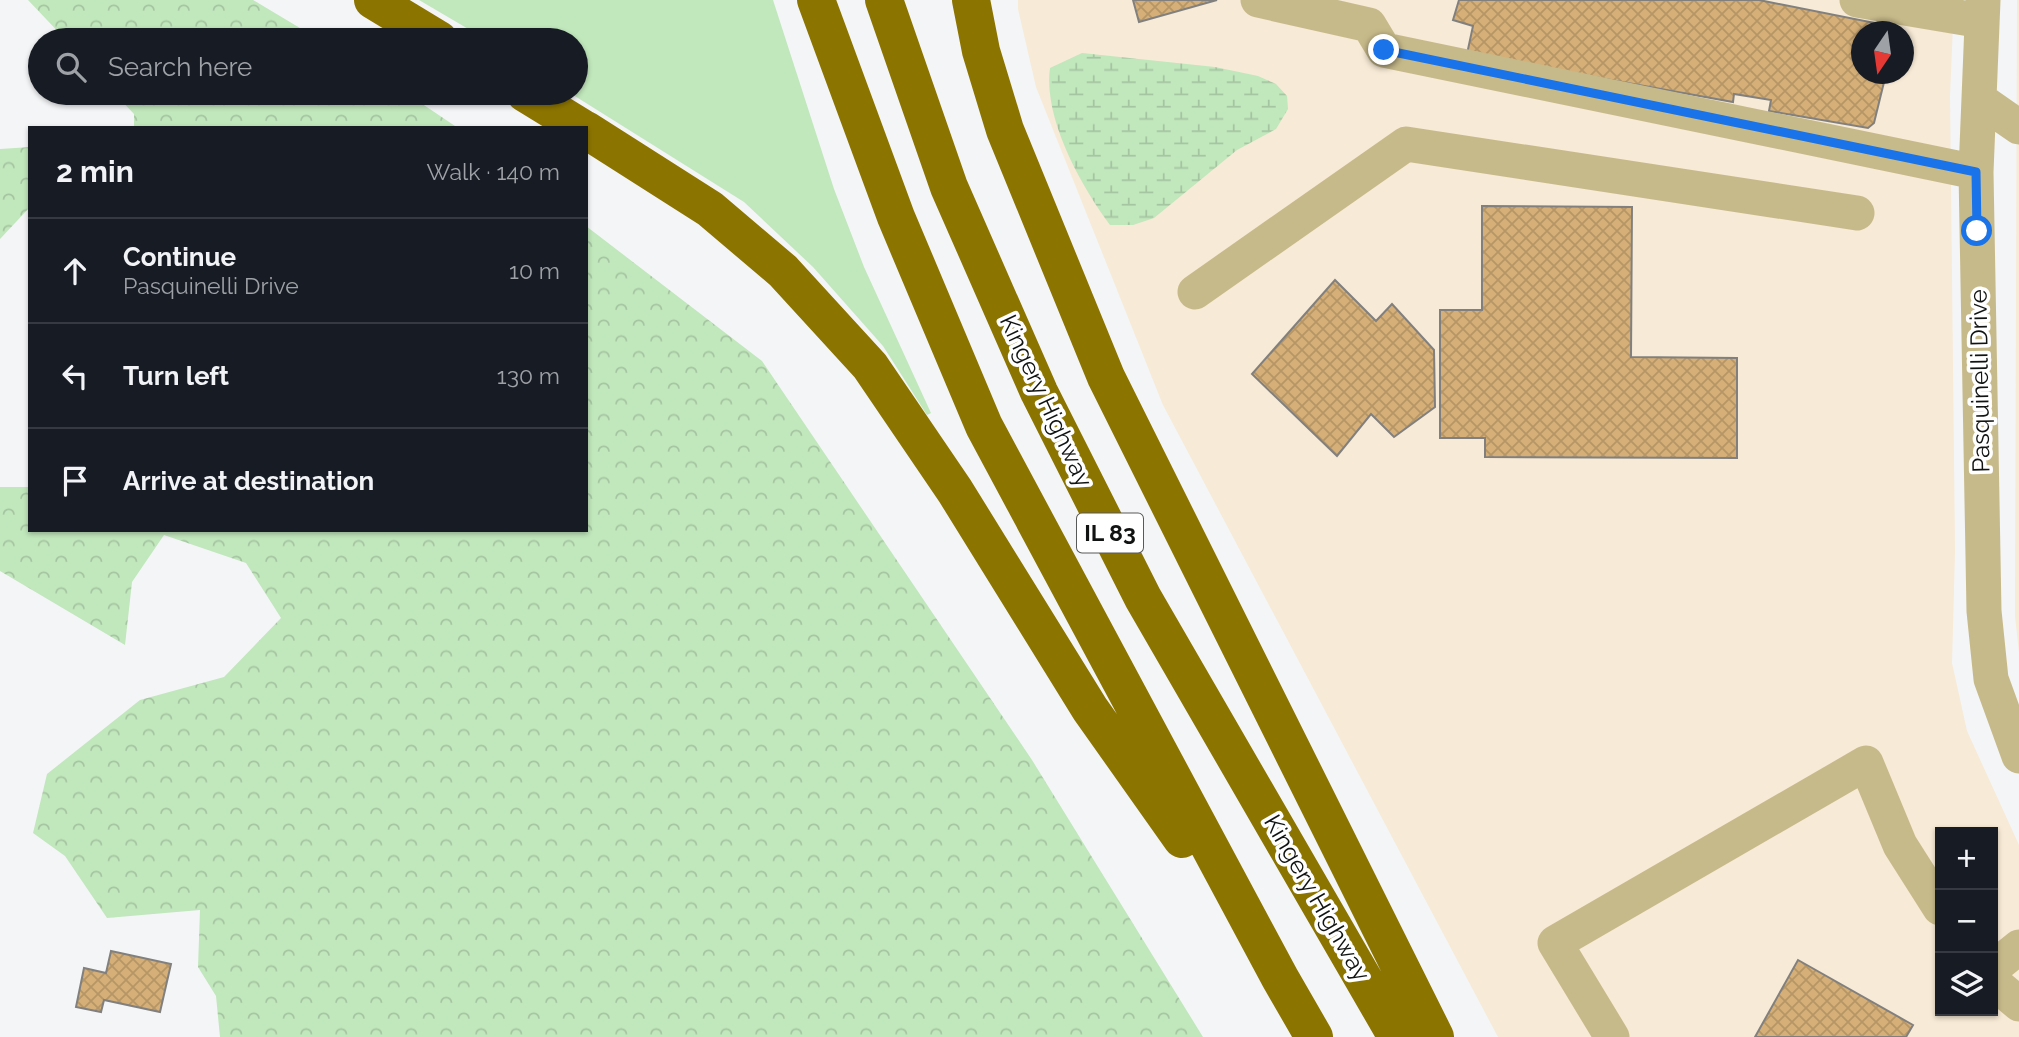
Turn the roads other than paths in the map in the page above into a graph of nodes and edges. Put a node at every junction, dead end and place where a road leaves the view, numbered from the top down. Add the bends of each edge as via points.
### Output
1 (373, 0) edge
2 (816, 0) edge
3 (884, 0) edge
4 (971, 0) edge
5 (1258, 0) edge
6 (1857, 0) edge
7 (1982, 10) edge
8 (1371, 12) edge
9 (419, 28) edge
10 (2019, 92) edge
11 (1980, 100) junction
12 (545, 105) edge
13 (579, 126) edge
14 (2019, 127) edge
15 (588, 132) edge
16 (1976, 172) junction
17 (1857, 213) dead end
18 (1195, 292) dead end
19 (2019, 756) edge
20 (1935, 900) edge
21 (2019, 947) edge
22 (1998, 964) edge
23 (1280, 978) junction
24 (1998, 986) edge
25 (2019, 1004) edge
26 (1314, 1037) edge
27 (1397, 1037) edge
28 (1436, 1037) edge
29 (1612, 1037) edge

1 - 9 highway
2 - 23 highway, IL 83 via 896,217 984,426
3 - 27 highway, Kingery Highway / IL 83 via 949,187 1045,405 1143,598
4 - 28 highway via 1005,130 1105,377
5 - 8 street
6 - 7 street
7 - 11 street, Pasquinelli Drive
8 - 16 street via 1384,50
10 - 11 street
11 - 14 street
11 - 16 street, Pasquinelli Drive
12 - 13 highway
15 - 23 highway via 710,209 783,271 870,366 955,491 1090,709
16 - 19 street, Pasquinelli Drive via 1984,611 1991,679
17 - 18 street via 1406,144
20 - 29 street via 1900,845 1866,763 1555,943
21 - 22 street
23 - 26 highway, IL 83
24 - 25 street

